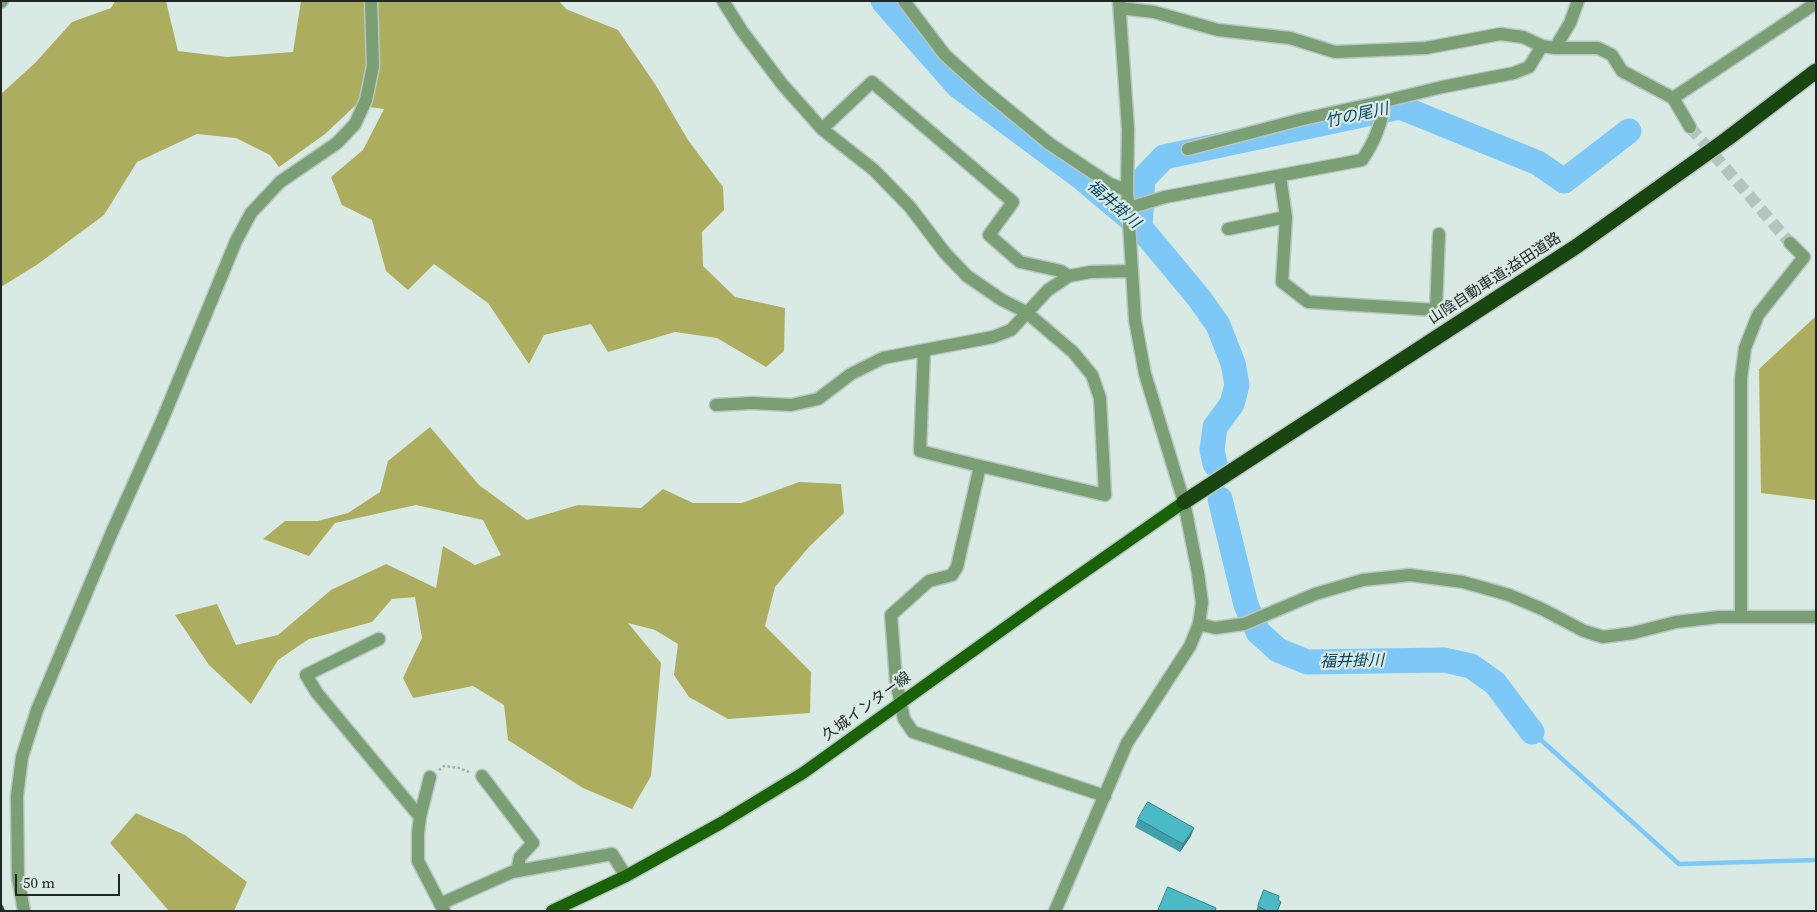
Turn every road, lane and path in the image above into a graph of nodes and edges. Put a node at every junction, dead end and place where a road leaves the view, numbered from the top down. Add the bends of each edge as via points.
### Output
1 (371, 1) edge
2 (723, 1) edge
3 (904, 1) edge
4 (1578, 1) edge
5 (1816, 3) edge
6 (1119, 5) edge
7 (1542, 46) junction
8 (1555, 48) junction
9 (1816, 71) edge
10 (1673, 98) junction
11 (1385, 102) junction
12 (1690, 127) tunnel mouth
13 (822, 129) junction
14 (1188, 149) dead end
15 (1280, 176) junction
16 (1127, 190) junction
17 (1128, 208) junction
18 (1286, 217) junction
19 (1228, 229) dead end
20 (1439, 234) dead end
21 (1790, 243) tunnel mouth
22 (1131, 270) junction
23 (1069, 276) junction
24 (1026, 312) junction
25 (924, 350) junction
26 (716, 405) dead end
27 (980, 466) junction
28 (1184, 502) junction
29 (1741, 617) junction
30 (1816, 618) edge
31 (1199, 624) junction
32 (379, 639) dead end
33 (901, 703) junction
34 (482, 776) joint
35 (430, 777) joint
36 (1105, 796) junction
37 (420, 817) junction
38 (517, 871) junction
39 (626, 876) junction
40 (442, 907) edge
41 (24, 911) edge
42 (552, 911) edge
43 (1056, 911) edge

1 - 41 street via 373,66 366,100 356,124 337,143 280,182 251,213 236,241 37,710 22,757 17,796 18,878
2 - 13 street via 782,84
3 - 16 street via 946,55 983,89 1050,144 1110,184
4 - 8 street
5 - 10 street
6 - 7 street via 1218,30 1290,38 1335,52 1426,48 1500,34 1523,37
6 - 16 street via 1128,129
7 - 8 street
7 - 11 street via 1529,67 1514,73
8 - 10 street via 1598,48 1612,55 1622,71
9 - 28 highway, 山陰自動車道;益田道路 via 1577,246
10 - 12 street
11 - 14 street
11 - 15 street via 1370,148 1362,160
13 - 23 street via 872,82 1013,202 989,235 1020,262 1061,271
13 - 24 street via 874,170 910,207 967,276
15 - 17 street via 1165,197
15 - 18 street
16 - 17 street
17 - 22 street
18 - 19 street
18 - 20 street via 1282,282 1308,302 1436,310
21 - 29 street via 1804,257 1758,315 1746,348 1741,378
22 - 23 street
22 - 28 street via 1135,320 1145,374
23 - 24 street via 1048,290
24 - 25 street via 1011,330 993,337
24 - 27 street via 1073,352 1092,374 1100,398 1105,495
25 - 26 street via 883,358 851,374 818,399 791,405
25 - 27 street via 920,451
27 - 33 street via 957,567 952,575 929,581 891,615
28 - 31 street via 1202,603
28 - 33 main road, 久城インター線
29 - 30 street
29 - 31 street via 1676,622 1603,637 1509,595 1463,582 1410,575 1363,580 1323,592 1244,624 1215,628
31 - 36 street via 1185,654 1127,742
32 - 37 street via 306,675 317,693
33 - 36 street via 904,719 913,732
33 - 39 main road, 久城インター線 via 802,773
34 - 35 path via 444,766
34 - 38 street via 533,844 520,857
35 - 37 street
36 - 43 street
37 - 40 street via 418,861
38 - 39 street via 612,854
38 - 40 street
39 - 42 main road, 久城インター線

